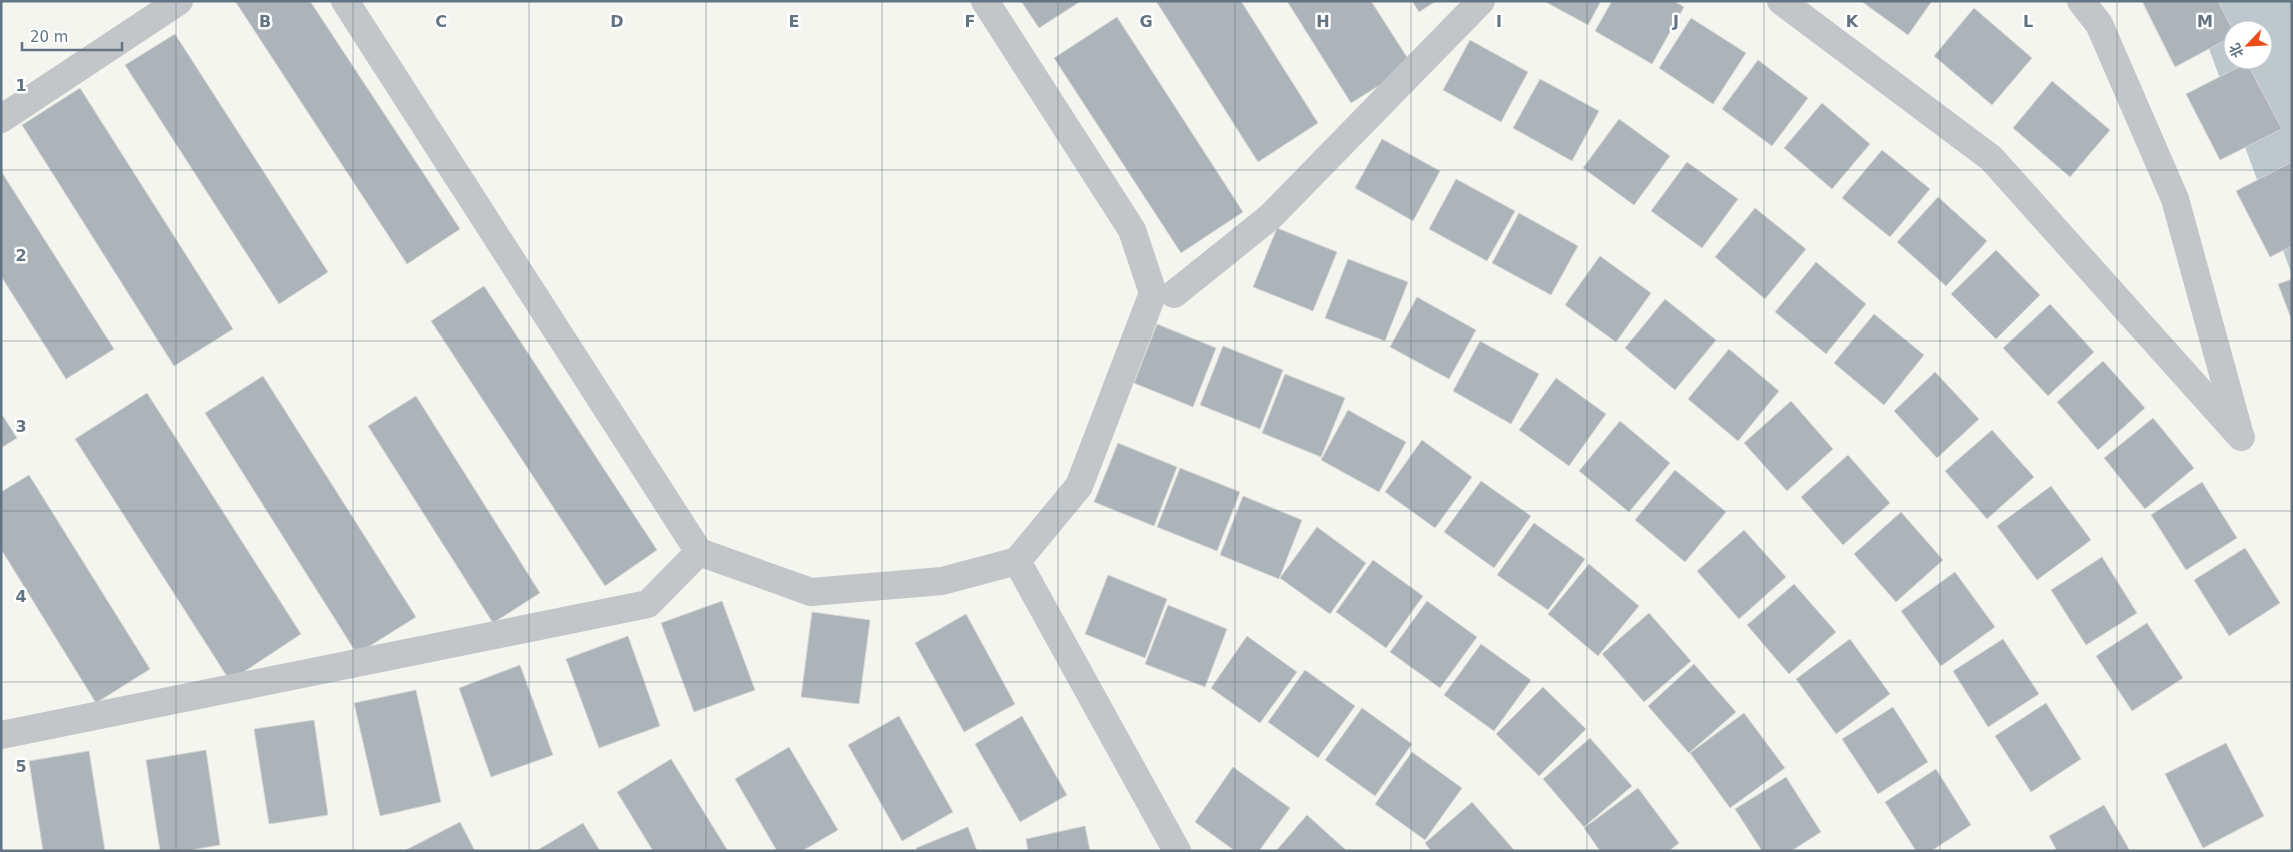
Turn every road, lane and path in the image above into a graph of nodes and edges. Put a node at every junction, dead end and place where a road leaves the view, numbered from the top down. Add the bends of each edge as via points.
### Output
1 (179, 1) edge
2 (345, 1) edge
3 (985, 1) edge
4 (1481, 1) edge
5 (1781, 1) edge
6 (2081, 1) edge
7 (1, 119) edge
8 (1174, 294) dead end
9 (699, 552) junction
10 (1017, 561) junction
11 (1, 735) edge
12 (1177, 851) edge

1 - 7 street
2 - 9 street
3 - 10 street via 1132,230 1153,293 1079,486
4 - 8 street via 1270,217
5 - 6 street via 1991,158 2241,437 2175,200 2099,24
9 - 10 street via 811,592 942,581
9 - 11 street via 648,604
10 - 12 street

